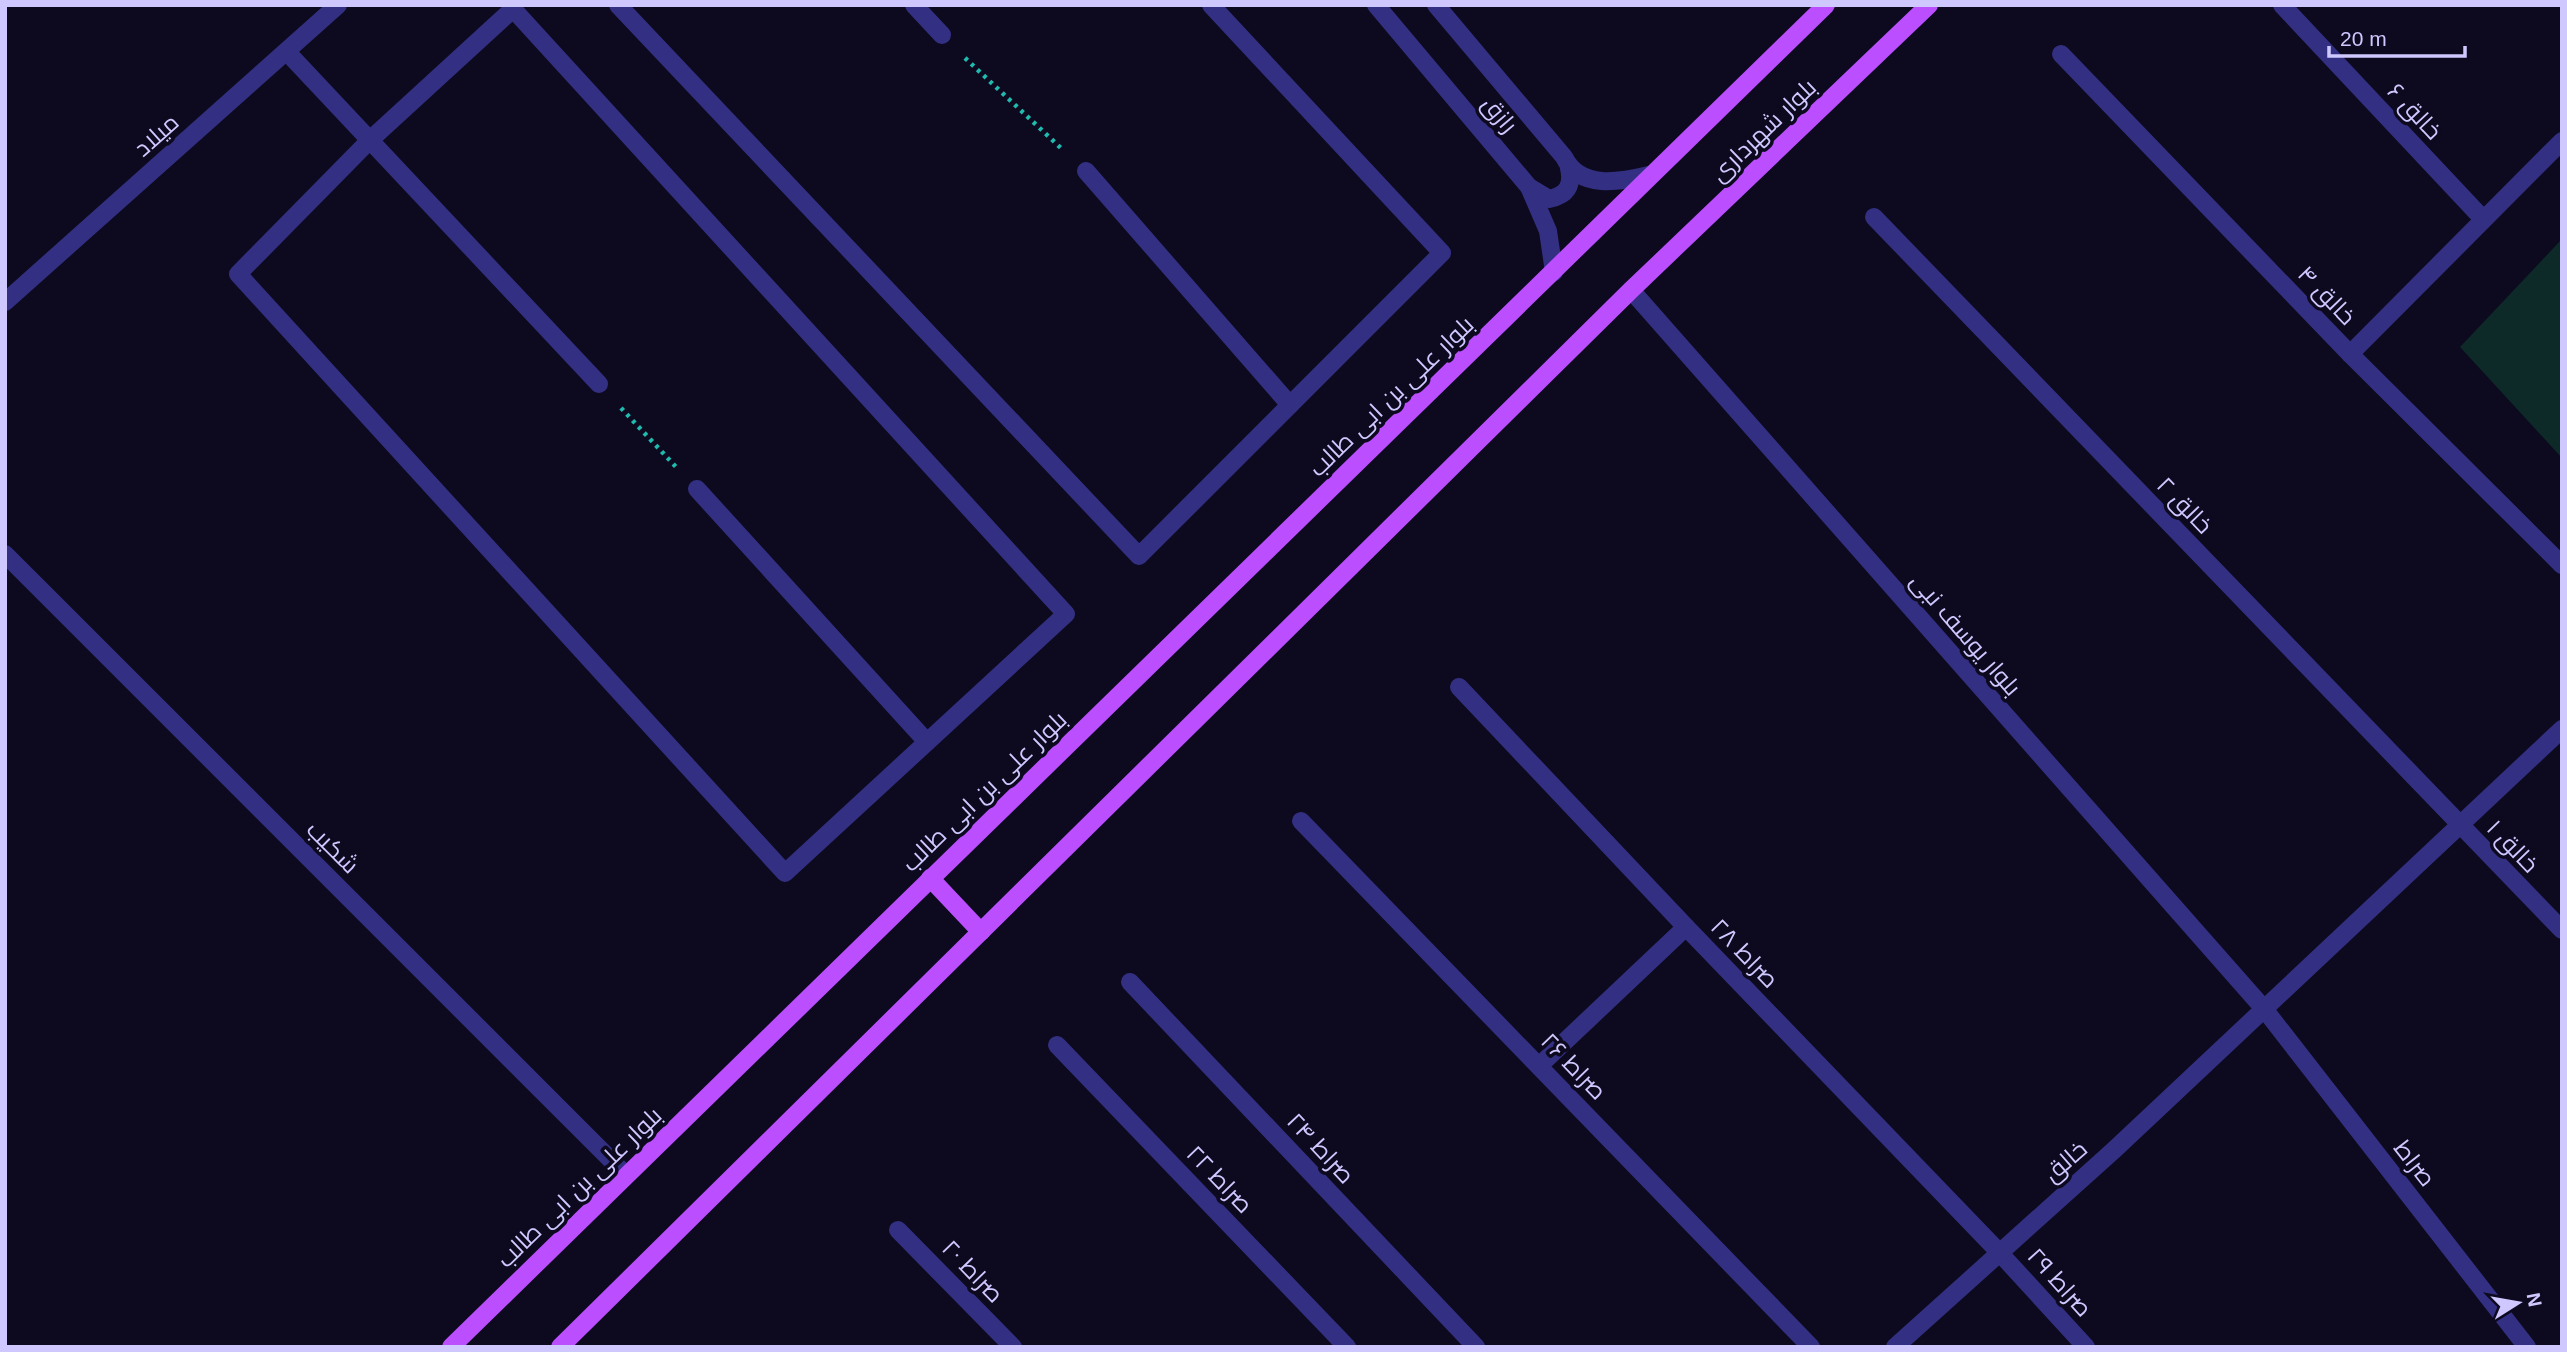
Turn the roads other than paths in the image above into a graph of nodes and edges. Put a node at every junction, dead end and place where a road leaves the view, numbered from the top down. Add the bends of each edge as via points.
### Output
1 (338, 5) edge
2 (618, 5) edge
3 (914, 5) edge
4 (1211, 5) edge
5 (1376, 5) edge
6 (1436, 5) edge
7 (1826, 5) edge
8 (1929, 5) edge
9 (2282, 5) edge
10 (942, 35) road end
11 (287, 52) junction
12 (2061, 54) dead end
13 (370, 140) junction
14 (2562, 141) edge
15 (1567, 162) junction
16 (1086, 171) road end
17 (1649, 175) junction
18 (1530, 187) junction
19 (1874, 217) dead end
20 (2483, 219) junction
21 (1553, 272) junction
22 (1631, 290) junction
23 (5, 302) edge
24 (2350, 354) junction
25 (599, 384) road end
26 (1290, 405) junction
27 (697, 489) road end
28 (5, 554) edge
29 (2562, 565) edge
30 (1460, 687) dead end
31 (2562, 729) edge
32 (927, 742) junction
33 (1301, 821) dead end
34 (2460, 826) junction
35 (930, 878) junction
36 (1686, 928) junction
37 (2562, 930) edge
38 (981, 932) junction
39 (1130, 982) dead end
40 (2265, 1010) junction
41 (1057, 1045) dead end
42 (1540, 1065) junction
43 (626, 1175) junction
44 (898, 1230) dead end
45 (1998, 1251) junction
46 (451, 1347) edge
47 (560, 1347) edge
48 (1013, 1347) edge
49 (1347, 1347) edge
50 (1476, 1347) edge
51 (1811, 1347) edge
52 (1895, 1347) edge
53 (2086, 1347) edge
54 (2526, 1347) edge

1 - 11 street, میلاد
2 - 26 street via 1139,556
3 - 10 street
4 - 26 street via 1442,253
5 - 18 street, رازق
6 - 15 street, رازق
7 - 17 main road, بلوار شهرداری
8 - 22 main road, بلوار شهرداری
9 - 20 street, خالق ۶
11 - 13 street
11 - 23 street, میلاد
12 - 24 street, خالق ۴
13 - 25 street
13 - 32 street via 238,274 785,873
13 - 32 street via 513,9 1066,614
14 - 20 street
15 - 17 street, رازق via 1598,182
15 - 18 street via 1572,178 1560,197 1549,199
16 - 26 street
17 - 21 main road, بلوار شهرداری
18 - 21 street, رازق via 1548,231
19 - 34 street, خالق ۲
20 - 24 street
21 - 35 main road, بلوار علی بن ابی طالب
22 - 38 main road
22 - 40 street, بلوار یوسف نبی
24 - 29 street, خالق ۴
27 - 32 street
28 - 43 street, شکیب
30 - 36 street, صراط ۲۸
31 - 34 street, خالق
33 - 42 street, صراط ۲۶
34 - 37 street, خالق ۱
34 - 40 street, خالق
35 - 38 main road
35 - 43 main road, بلوار علی بن ابی طالب
36 - 42 street
36 - 45 street, صراط ۲۸
38 - 47 main road
39 - 50 street, صراط ۲۴
40 - 45 street, خالق
40 - 54 street, صراط
41 - 49 street, صراط ۲۲
42 - 51 street, صراط ۲۶
43 - 46 main road, بلوار علی بن ابی طالب
44 - 48 street, صراط ۲۰
45 - 52 street, خالق
45 - 53 street, صراط ۲۹

